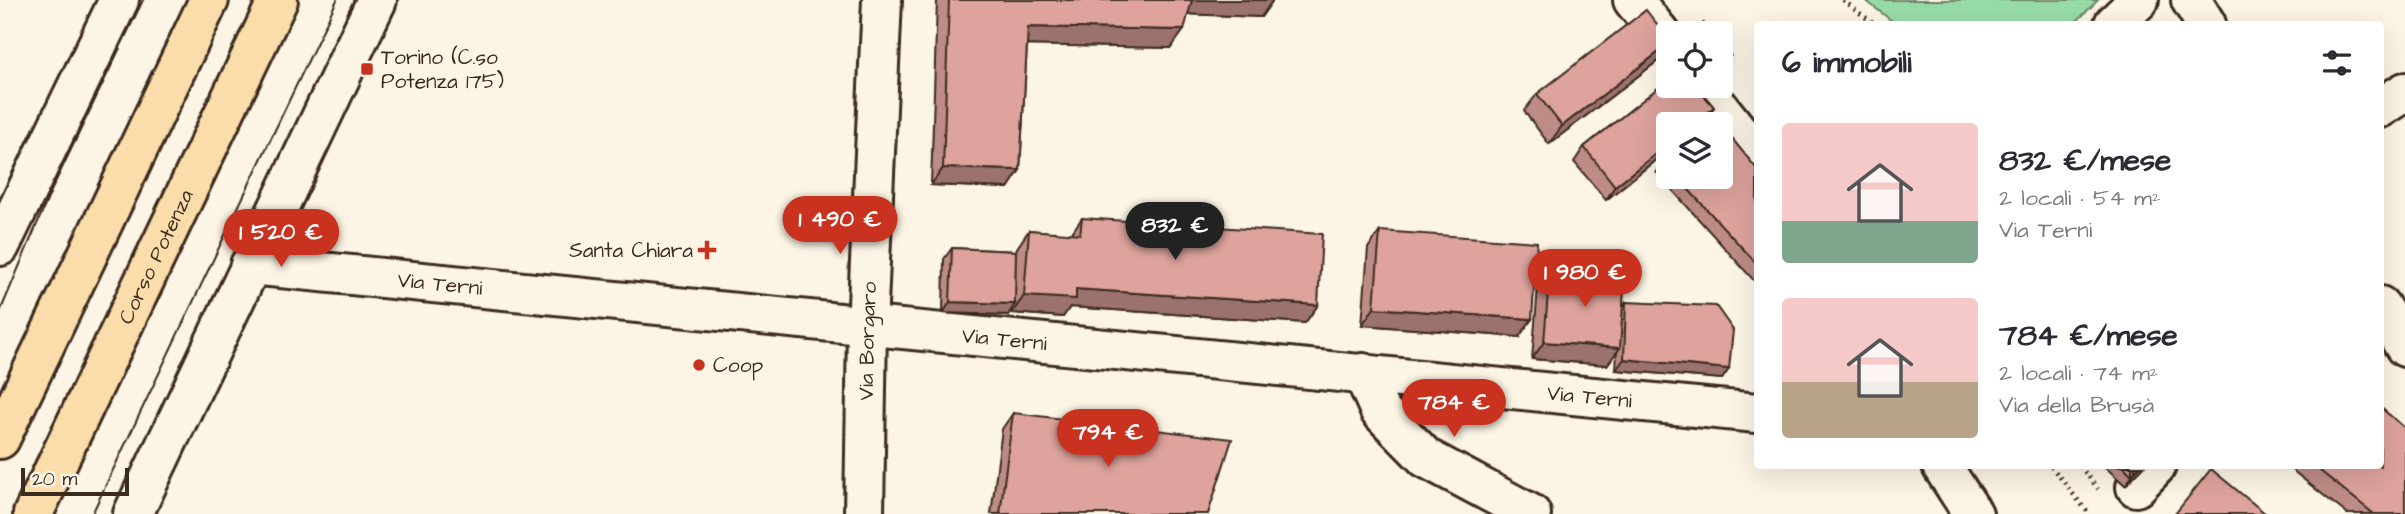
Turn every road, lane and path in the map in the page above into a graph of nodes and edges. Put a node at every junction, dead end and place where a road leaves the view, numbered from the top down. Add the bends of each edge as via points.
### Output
1 (119, 0) edge
2 (209, 0) edge
3 (278, 0) edge
4 (377, 0) edge
5 (882, 0) edge
6 (1633, 0) edge
7 (1843, 0) edge
8 (2139, 0) edge
9 (2191, 0) edge
10 (1870, 21) edge
11 (2117, 21) edge
12 (2204, 21) edge
13 (1656, 28) edge
14 (2405, 92) edge
15 (1712, 98) edge
16 (2384, 105) edge
17 (1754, 151) edge
18 (9, 202) edge
19 (0, 246) edge
20 (250, 265) junction
21 (2384, 313) edge
22 (867, 327) junction
23 (2405, 347) edge
24 (1363, 373) junction
25 (1754, 412) edge
26 (0, 439) edge
27 (1944, 469) edge
28 (2053, 469) edge
29 (33, 514) edge
30 (133, 514) edge
31 (864, 514) edge
32 (1531, 514) edge
33 (1973, 514) edge
34 (2089, 514) edge

1 - 18 street
2 - 26 main road
3 - 29 main road, Corso Potenza
4 - 20 street
5 - 22 street, Via Borgaro
6 - 13 street
7 - 10 path
8 - 11 street
9 - 12 street
14 - 16 street
15 - 17 street
18 - 19 street
20 - 22 street, Via Terni
20 - 30 street
21 - 23 street
22 - 24 street, Via Terni
22 - 31 street, Via Borgaro
24 - 25 street, Via Terni
24 - 32 street via 1380,411 1426,458
27 - 33 street
28 - 34 path

